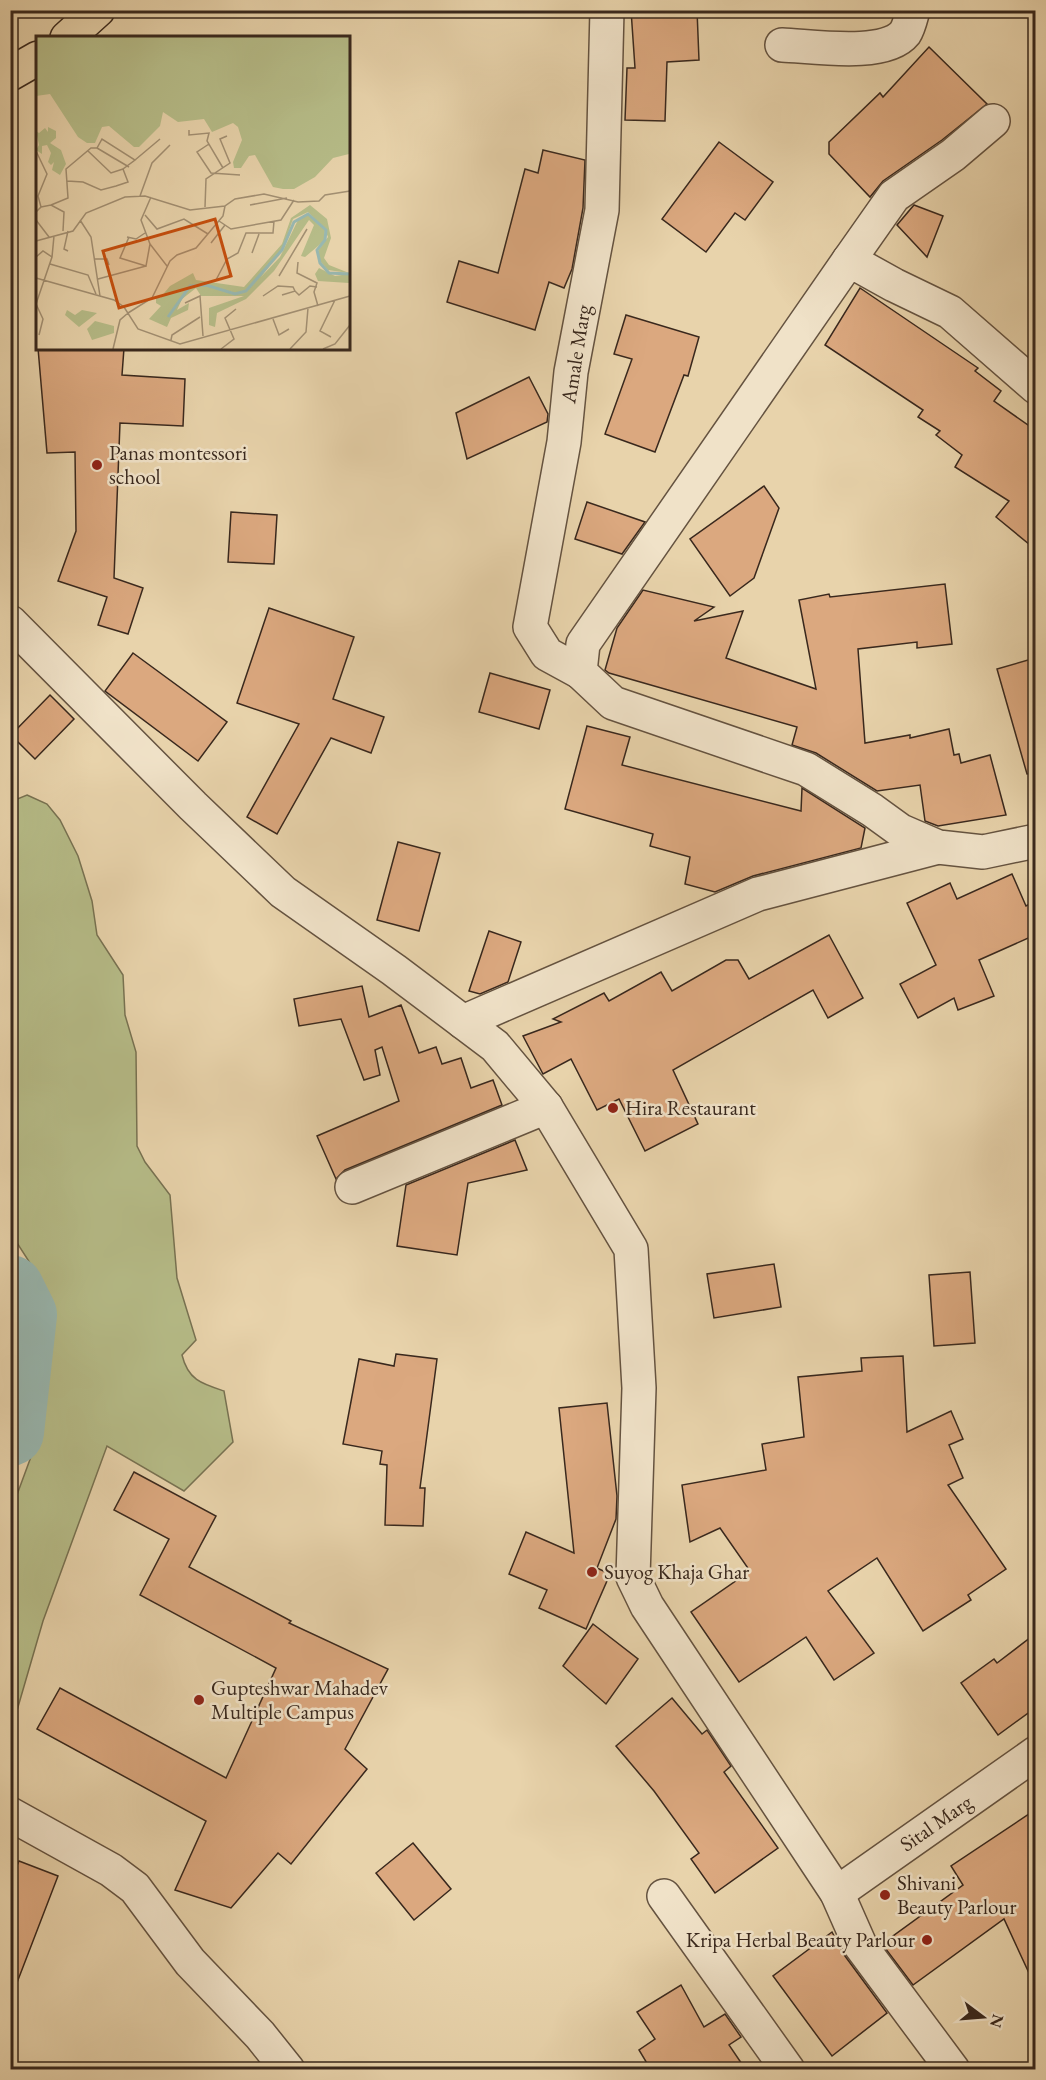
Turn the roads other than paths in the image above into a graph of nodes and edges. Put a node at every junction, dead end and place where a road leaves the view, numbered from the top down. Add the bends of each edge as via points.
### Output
1 (99, 10) edge
2 (607, 10) edge
3 (913, 10) edge
4 (69, 36) edge
5 (782, 45) dead end
6 (36, 59) edge
7 (10, 74) edge
8 (993, 121) dead end
9 (849, 260) junction
10 (1035, 387) edge
11 (10, 621) edge
12 (580, 672) junction
13 (1035, 842) edge
14 (938, 847) junction
15 (464, 1022) junction
16 (546, 1107) junction
17 (352, 1187) dead end
18 (1035, 1753) edge
19 (10, 1814) edge
20 (837, 1893) junction
21 (664, 1896) dead end
22 (288, 2070) edge
23 (788, 2070) edge
24 (953, 2070) edge

1 - 4 highway
2 - 12 street, Amale Marg via 602,210 530,627 547,654
3 - 5 street via 905,33 889,44 864,49
6 - 7 highway
8 - 9 street via 894,196
9 - 10 street via 950,312
9 - 12 street via 583,644
11 - 15 street via 283,892
12 - 14 street, Amale Marg via 613,703 806,769 901,831
13 - 14 street via 983,852
14 - 15 street via 758,894
15 - 16 street via 495,1046
16 - 17 street
16 - 20 street via 631,1249 639,1388 633,1577 647,1606
18 - 20 street, Sital Marg
19 - 22 street via 111,1870 135,1888 190,1962 260,2034
20 - 24 street via 860,1945
21 - 23 street

